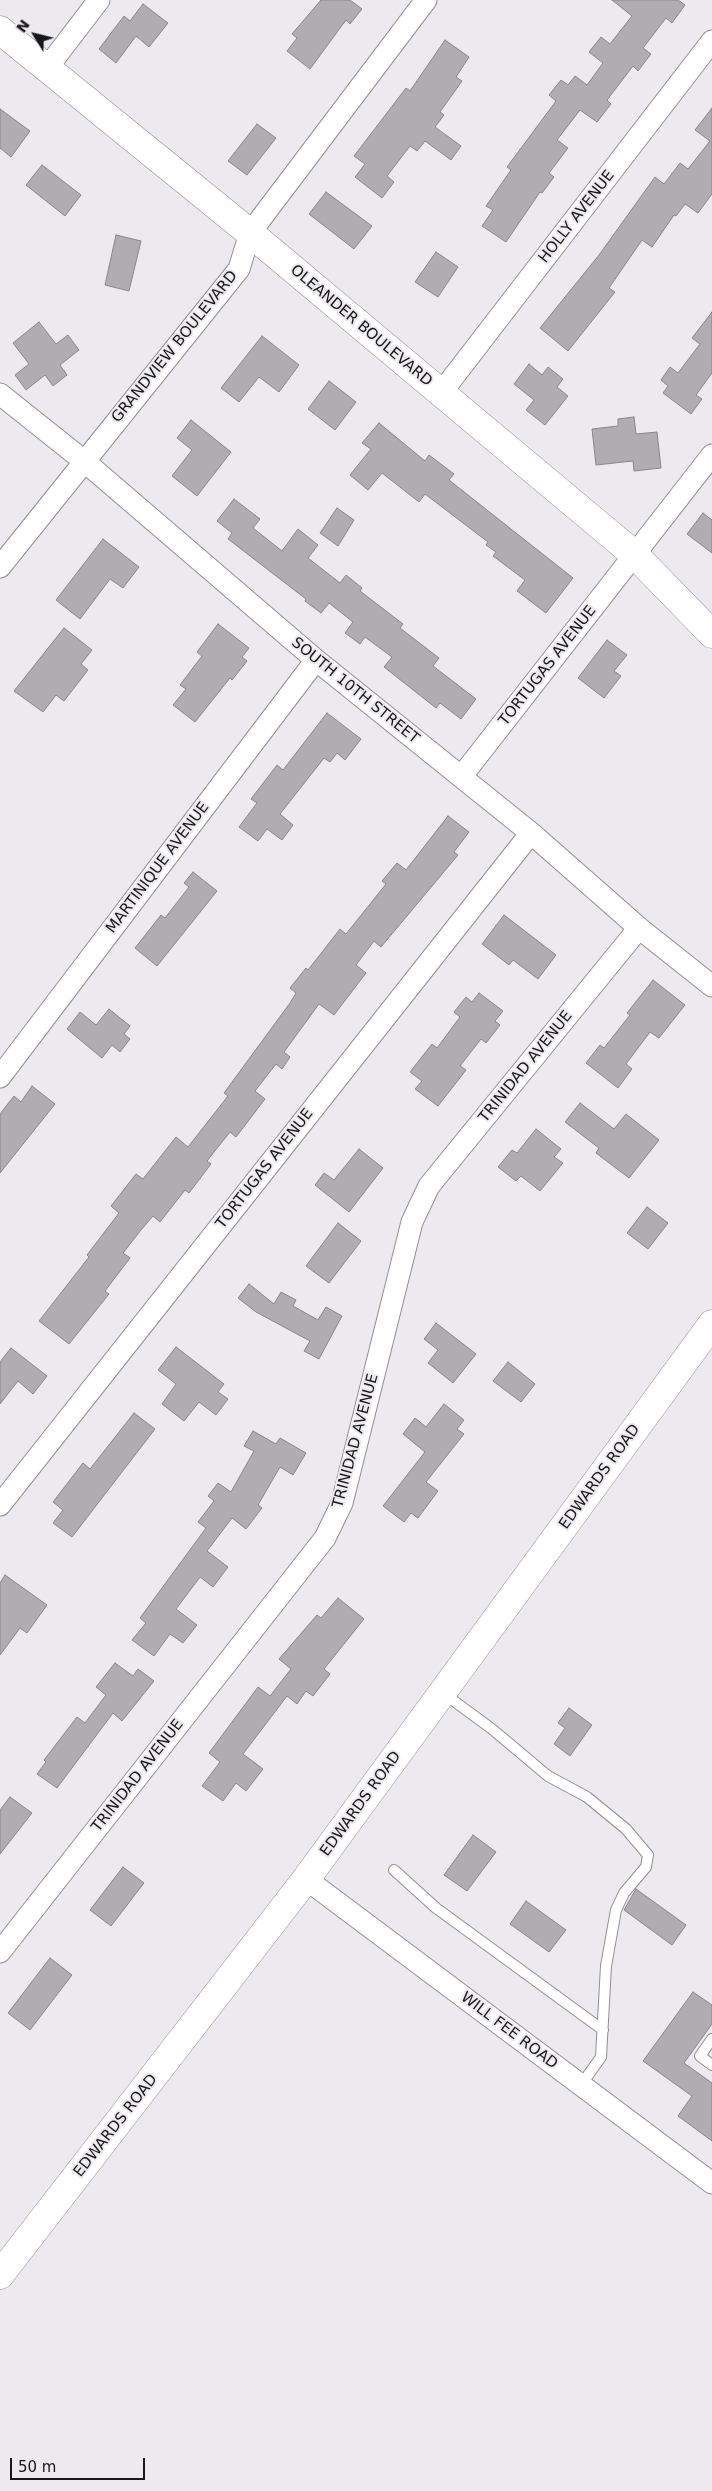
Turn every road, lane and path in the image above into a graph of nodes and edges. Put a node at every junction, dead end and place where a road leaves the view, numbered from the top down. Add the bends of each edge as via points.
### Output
1 (99, 0) edge
2 (426, 0) edge
3 (0, 30) edge
4 (712, 41) edge
5 (47, 68) junction
6 (250, 233) junction
7 (442, 393) junction
8 (0, 394) edge
9 (712, 456) edge
10 (84, 461) junction
11 (635, 555) junction
12 (0, 567) edge
13 (712, 634) edge
14 (316, 660) junction
15 (461, 777) junction
16 (531, 833) junction
17 (639, 928) junction
18 (712, 986) edge
19 (0, 1077) edge
20 (712, 1324) edge
21 (0, 1505) edge
22 (442, 1693) junction
23 (394, 1870) dead end
24 (306, 1879) junction
25 (0, 1952) edge
26 (602, 2030) junction
27 (712, 2039) edge
28 (712, 2065) edge
29 (581, 2085) junction
30 (712, 2183) edge
31 (0, 2275) edge

1 - 5 street
2 - 6 street, GRANDVIEW BOULEVARD
3 - 5 main road, OLEANDER BOULEVARD
4 - 7 street, HOLLY AVENUE
5 - 6 main road, OLEANDER BOULEVARD
6 - 7 main road, OLEANDER BOULEVARD
6 - 10 street, GRANDVIEW BOULEVARD via 238,269
7 - 11 main road, OLEANDER BOULEVARD
8 - 10 street, SOUTH 10TH STREET
9 - 11 street, TORTUGAS AVENUE
10 - 12 street, GRANDVIEW BOULEVARD
10 - 14 street, SOUTH 10TH STREET
11 - 13 main road, OLEANDER BOULEVARD
11 - 15 street, TORTUGAS AVENUE
14 - 15 street, SOUTH 10TH STREET
14 - 19 street, MARTINIQUE AVENUE
15 - 16 street, SOUTH 10TH STREET
16 - 17 street, SOUTH 10TH STREET
16 - 21 street, TORTUGAS AVENUE
17 - 18 street, SOUTH 10TH STREET
17 - 25 street, TRINIDAD AVENUE via 429,1186 412,1222 342,1503 325,1538
20 - 22 main road, EDWARDS ROAD
22 - 24 main road, EDWARDS ROAD
22 - 26 lane via 548,1776 586,1797 626,1829 648,1855 646,1867 624,1893 616,1910 606,1966
23 - 26 lane via 436,1908
24 - 29 street, WILL FEE ROAD
24 - 31 main road, EDWARDS ROAD
26 - 29 lane via 601,2057
27 - 28 lane via 700,2056
29 - 30 street, WILL FEE ROAD

